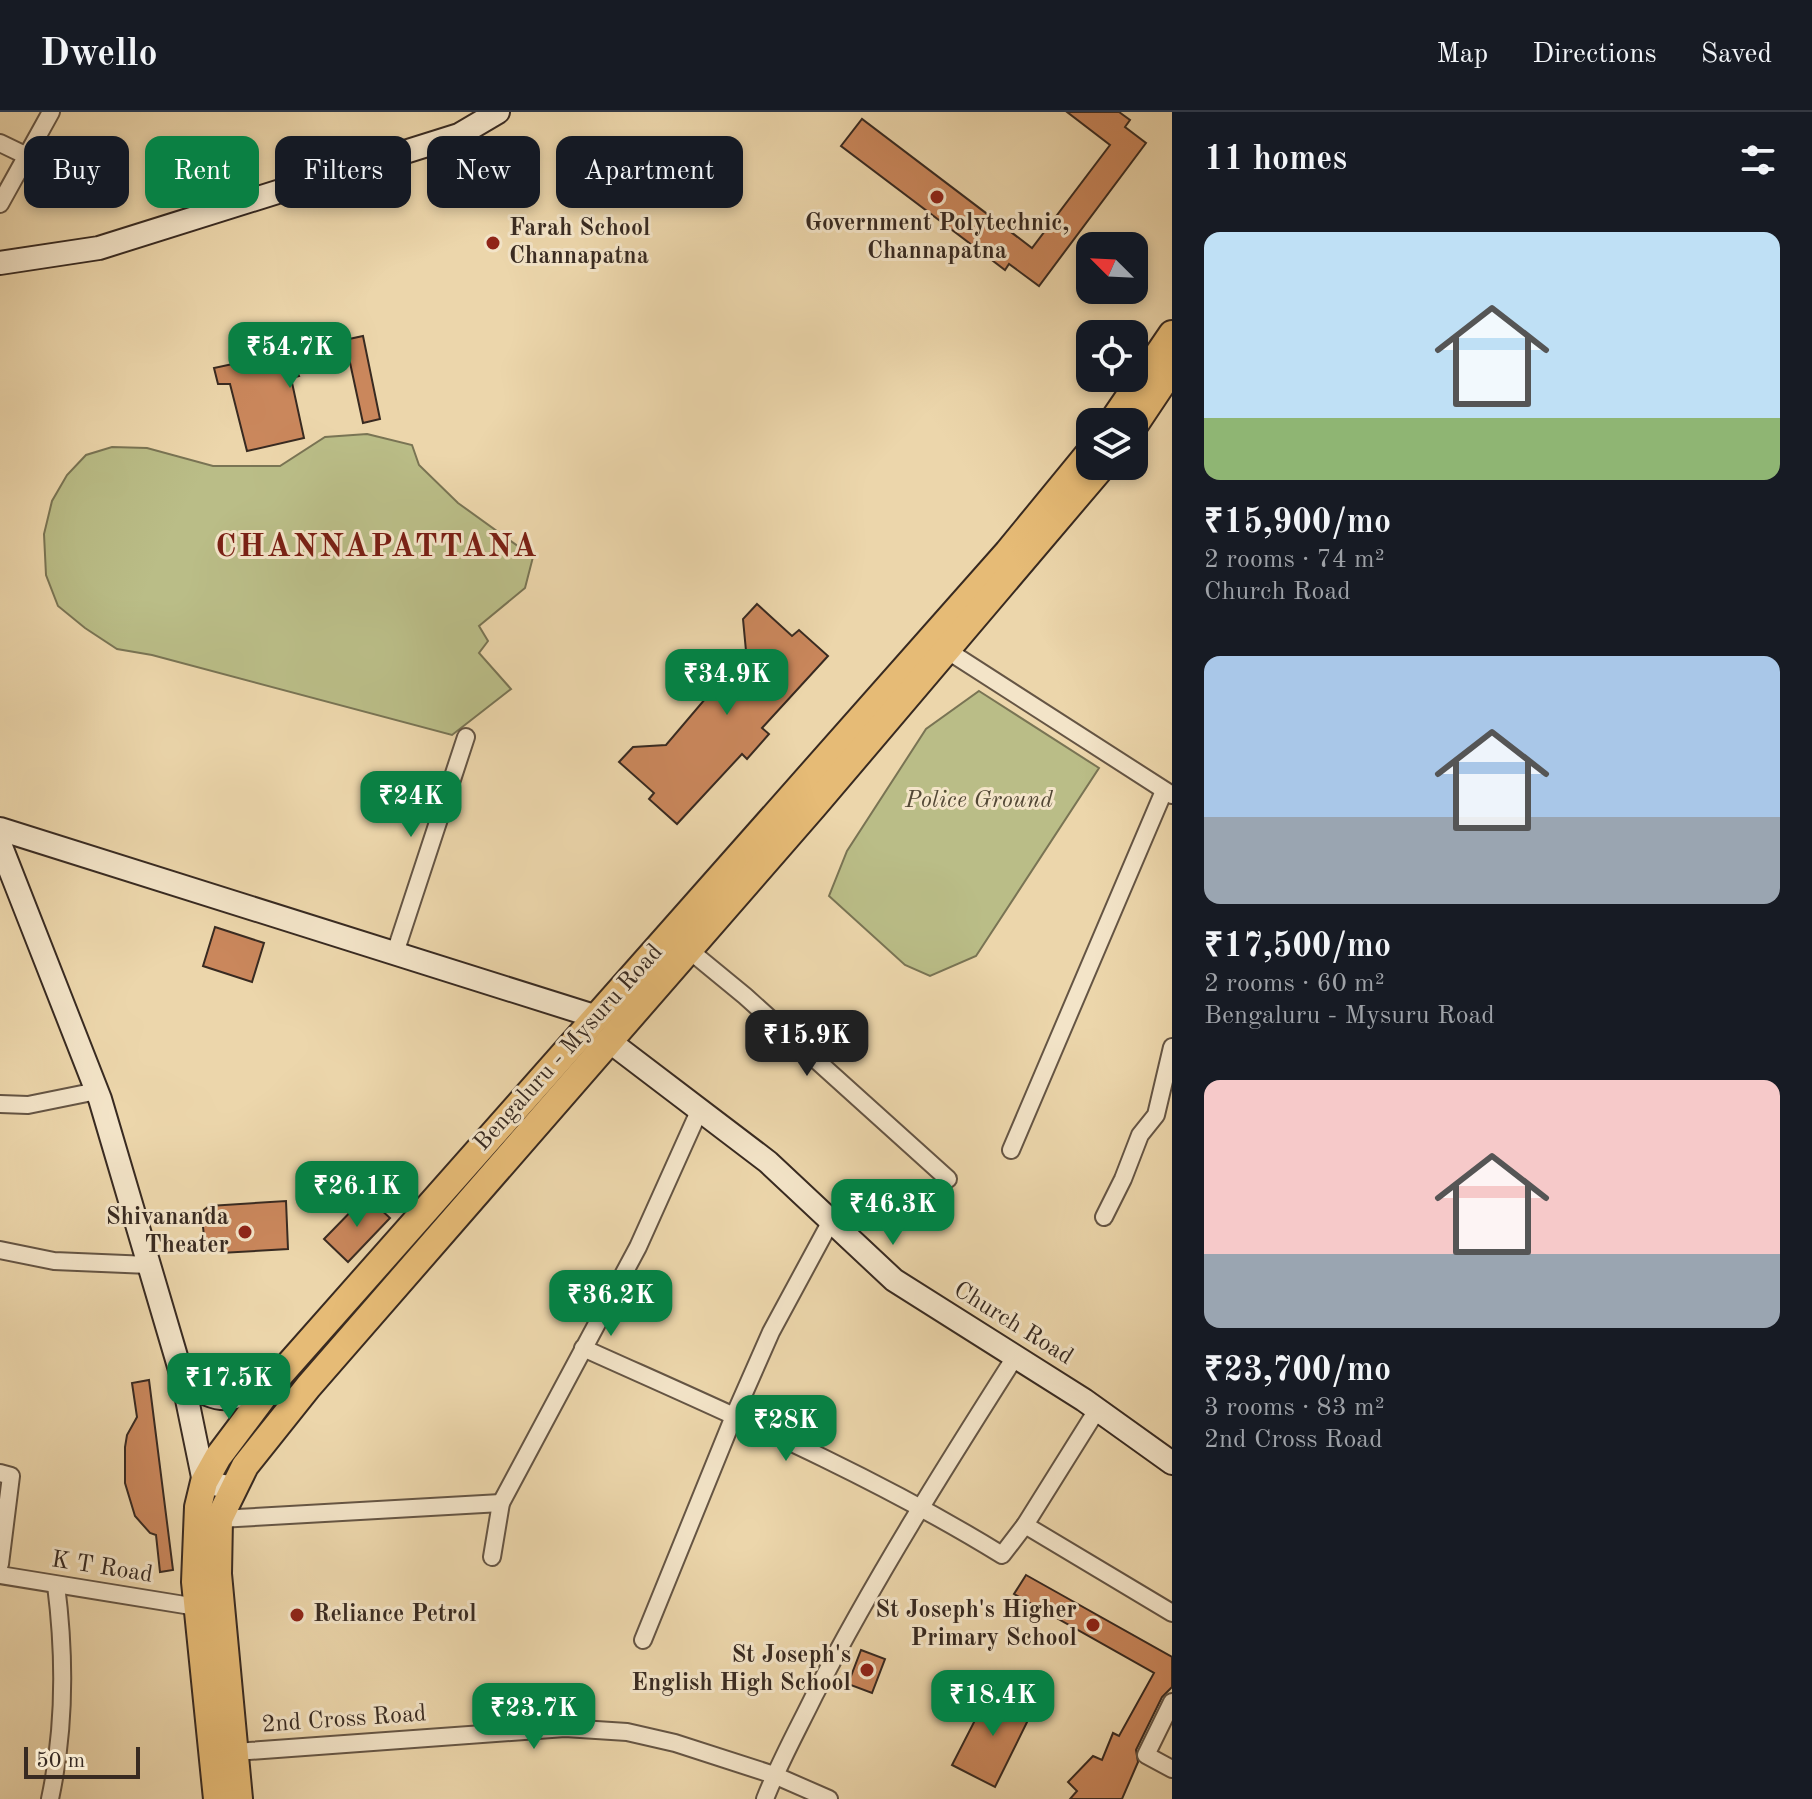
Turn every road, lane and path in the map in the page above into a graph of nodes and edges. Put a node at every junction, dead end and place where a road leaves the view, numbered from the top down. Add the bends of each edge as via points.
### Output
1 (51, 112) edge
2 (498, 112) edge
3 (38, 136) edge
4 (0, 143) edge
5 (24, 155) edge
6 (24, 161) edge
7 (0, 204) edge
8 (0, 263) edge
9 (1172, 334) edge
10 (1172, 369) edge
11 (1122, 408) edge
12 (1146, 408) edge
13 (1076, 469) edge
14 (1090, 480) edge
15 (945, 649) junction
16 (909, 680) junction
17 (466, 737) dead end
18 (1168, 793) edge
19 (0, 829) edge
20 (0, 844) edge
21 (722, 893) junction
22 (689, 950) junction
23 (395, 953) junction
24 (597, 1017) junction
25 (609, 1041) junction
26 (1172, 1047) edge
27 (97, 1091) junction
28 (0, 1104) edge
29 (700, 1109) junction
30 (1011, 1150) dead end
31 (948, 1179) dead end
32 (1104, 1217) dead end
33 (831, 1221) junction
34 (0, 1250) edge
35 (149, 1265) junction
36 (583, 1348) junction
37 (1015, 1357) junction
38 (278, 1377) junction
39 (183, 1380) junction
40 (1097, 1410) junction
41 (734, 1416) junction
42 (1172, 1463) edge
43 (0, 1473) edge
44 (207, 1503) junction
45 (501, 1503) junction
46 (920, 1506) junction
47 (1025, 1525) junction
48 (492, 1557) dead end
49 (0, 1564) edge
50 (0, 1575) edge
51 (56, 1585) junction
52 (197, 1607) junction
53 (1172, 1613) edge
54 (643, 1640) dead end
55 (1172, 1702) edge
56 (235, 1752) junction
57 (1172, 1769) edge
58 (774, 1775) junction
59 (50, 1799) edge
60 (217, 1799) edge
61 (239, 1799) edge
62 (765, 1799) edge
63 (829, 1799) edge

1 - 3 street
2 - 8 street via 459,135 99,248
4 - 5 street
6 - 7 street
9 - 11 main road
10 - 12 main road
13 - 16 main road, Bengaluru - Mysuru Road
14 - 15 main road, Bengaluru - Mysuru Road
15 - 16 main road, Bengaluru - Mysuru Road
15 - 18 street
16 - 21 main road, Bengaluru - Mysuru Road
17 - 23 street
18 - 30 street
19 - 23 street
20 - 27 street
21 - 22 main road, Bengaluru - Mysuru Road
21 - 24 main road, Bengaluru - Mysuru Road
22 - 25 main road, Bengaluru - Mysuru Road
22 - 31 street
23 - 24 street
24 - 38 main road, Bengaluru - Mysuru Road
25 - 29 street, Church Road
25 - 44 main road, Bengaluru - Mysuru Road via 308,1387 233,1488
26 - 32 street via 1156,1115 1140,1135
27 - 28 street via 28,1105
27 - 35 street
29 - 33 street, Church Road
29 - 36 street via 638,1247
33 - 37 street, Church Road via 894,1280
33 - 41 street via 771,1332
34 - 35 street via 54,1261
35 - 39 street
36 - 41 street
36 - 45 street
37 - 40 street, Church Road
37 - 46 street
38 - 39 street via 242,1396 226,1398 207,1397
38 - 44 main road, Bengaluru - Mysuru Road via 231,1440
39 - 44 street
40 - 42 street, Church Road
40 - 47 street
41 - 46 street
41 - 54 street
43 - 49 street via 11,1476
44 - 45 street
44 - 52 main road via 195,1582
44 - 56 main road
45 - 48 street
46 - 47 street via 1002,1555
46 - 58 street
47 - 53 street
50 - 51 street, K T Road
51 - 52 street, K T Road
51 - 59 street via 62,1698
52 - 60 main road
55 - 57 street via 1146,1755
56 - 58 street, 2nd Cross Road via 565,1728 627,1732
56 - 61 main road
58 - 62 street
58 - 63 street, 2nd Cross Road

